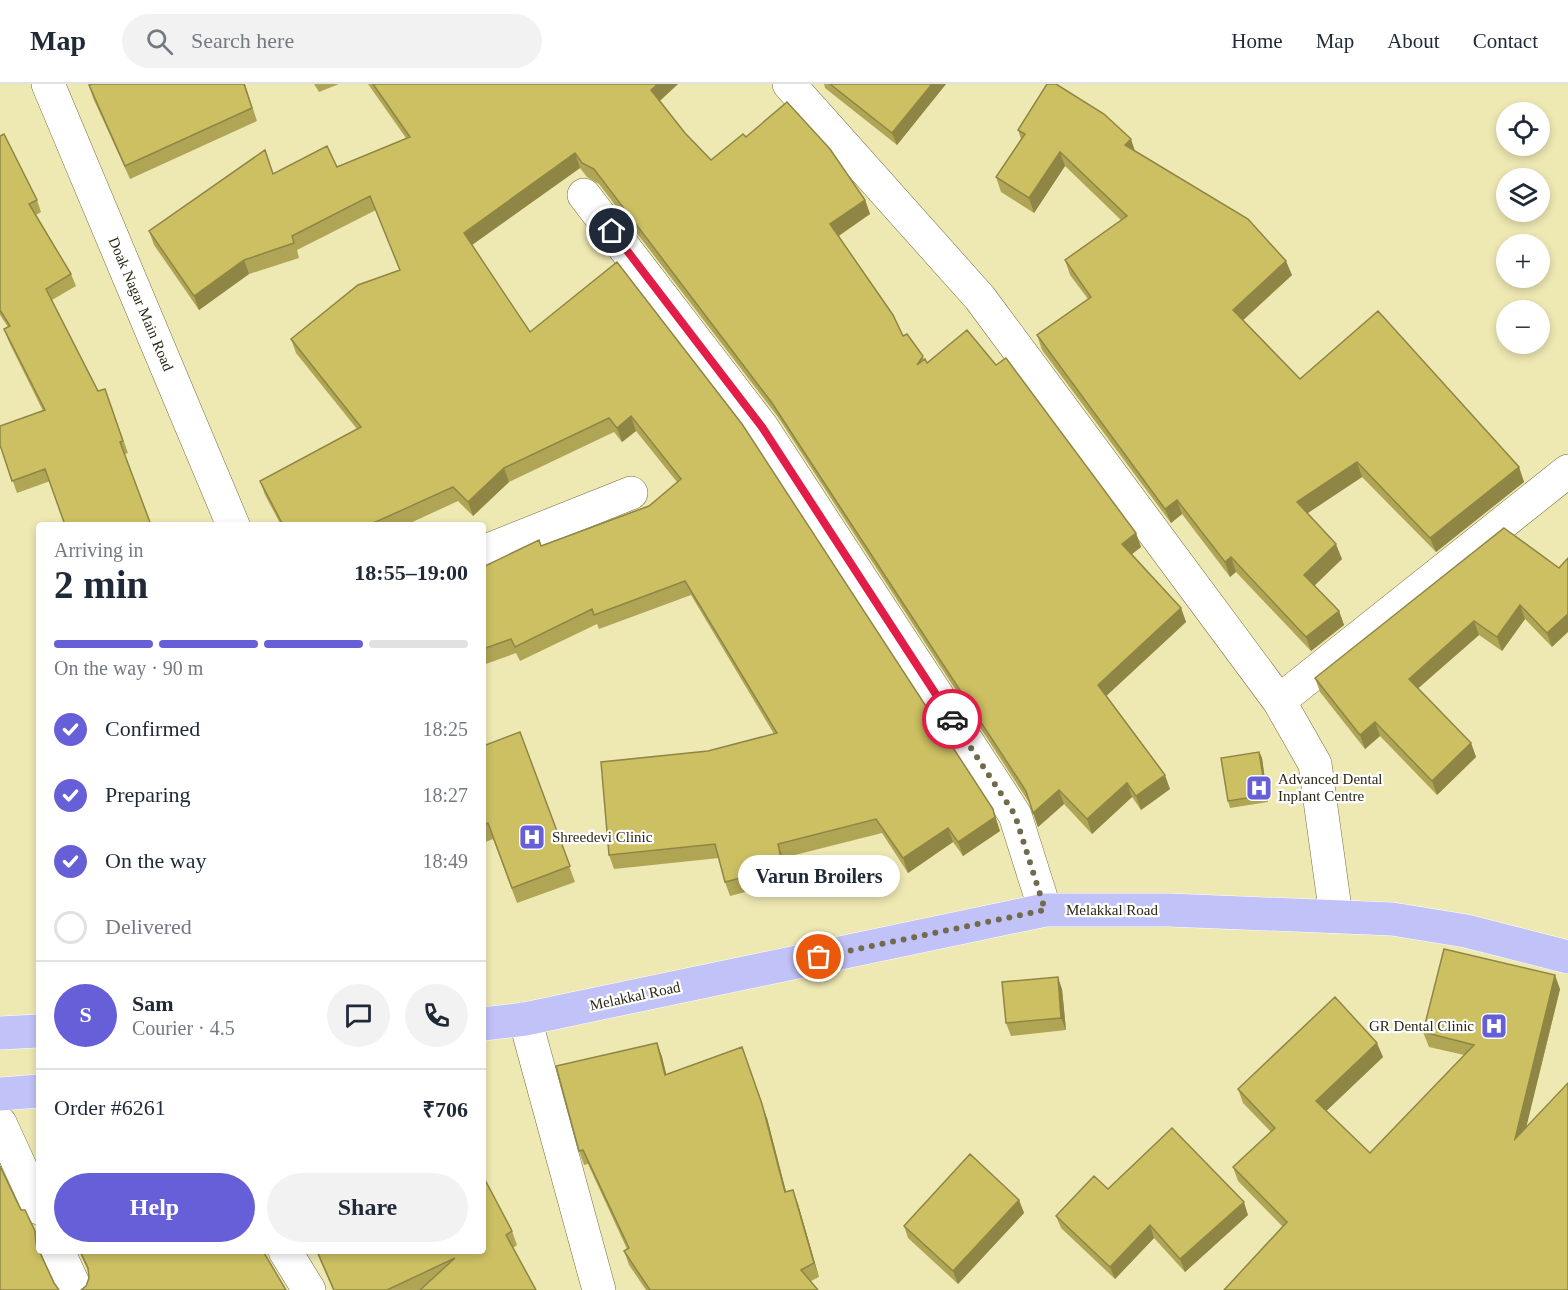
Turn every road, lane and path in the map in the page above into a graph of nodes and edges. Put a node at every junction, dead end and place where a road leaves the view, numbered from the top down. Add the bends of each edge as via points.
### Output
1 (48, 84) edge
2 (789, 84) edge
3 (584, 195) dead end
4 (1568, 471) edge
5 (631, 493) dead end
6 (231, 522) edge
7 (486, 551) edge
8 (1279, 701) junction
9 (1045, 910) junction
10 (1336, 916) junction
11 (1568, 957) edge
12 (525, 1019) junction
13 (486, 1024) edge
14 (36, 1031) edge
15 (0, 1034) edge
16 (36, 1091) edge
17 (0, 1094) edge
18 (0, 1123) edge
19 (36, 1201) edge
20 (59, 1254) edge
21 (287, 1254) edge
22 (76, 1290) edge
23 (309, 1290) edge
24 (599, 1290) edge

1 - 6 street, Doak Nagar Main Road
2 - 8 street via 980,298
3 - 9 street via 762,427 1015,815
4 - 8 street
5 - 7 street
8 - 10 street via 1315,764
9 - 10 main road, Melakkal Road
9 - 12 main road, Melakkal Road
10 - 11 main road, Melakkal Road via 1392,919 1466,931
12 - 13 main road, Melakkal Road
12 - 24 street
14 - 15 main road
16 - 17 main road
18 - 19 street
20 - 22 street
21 - 23 street

